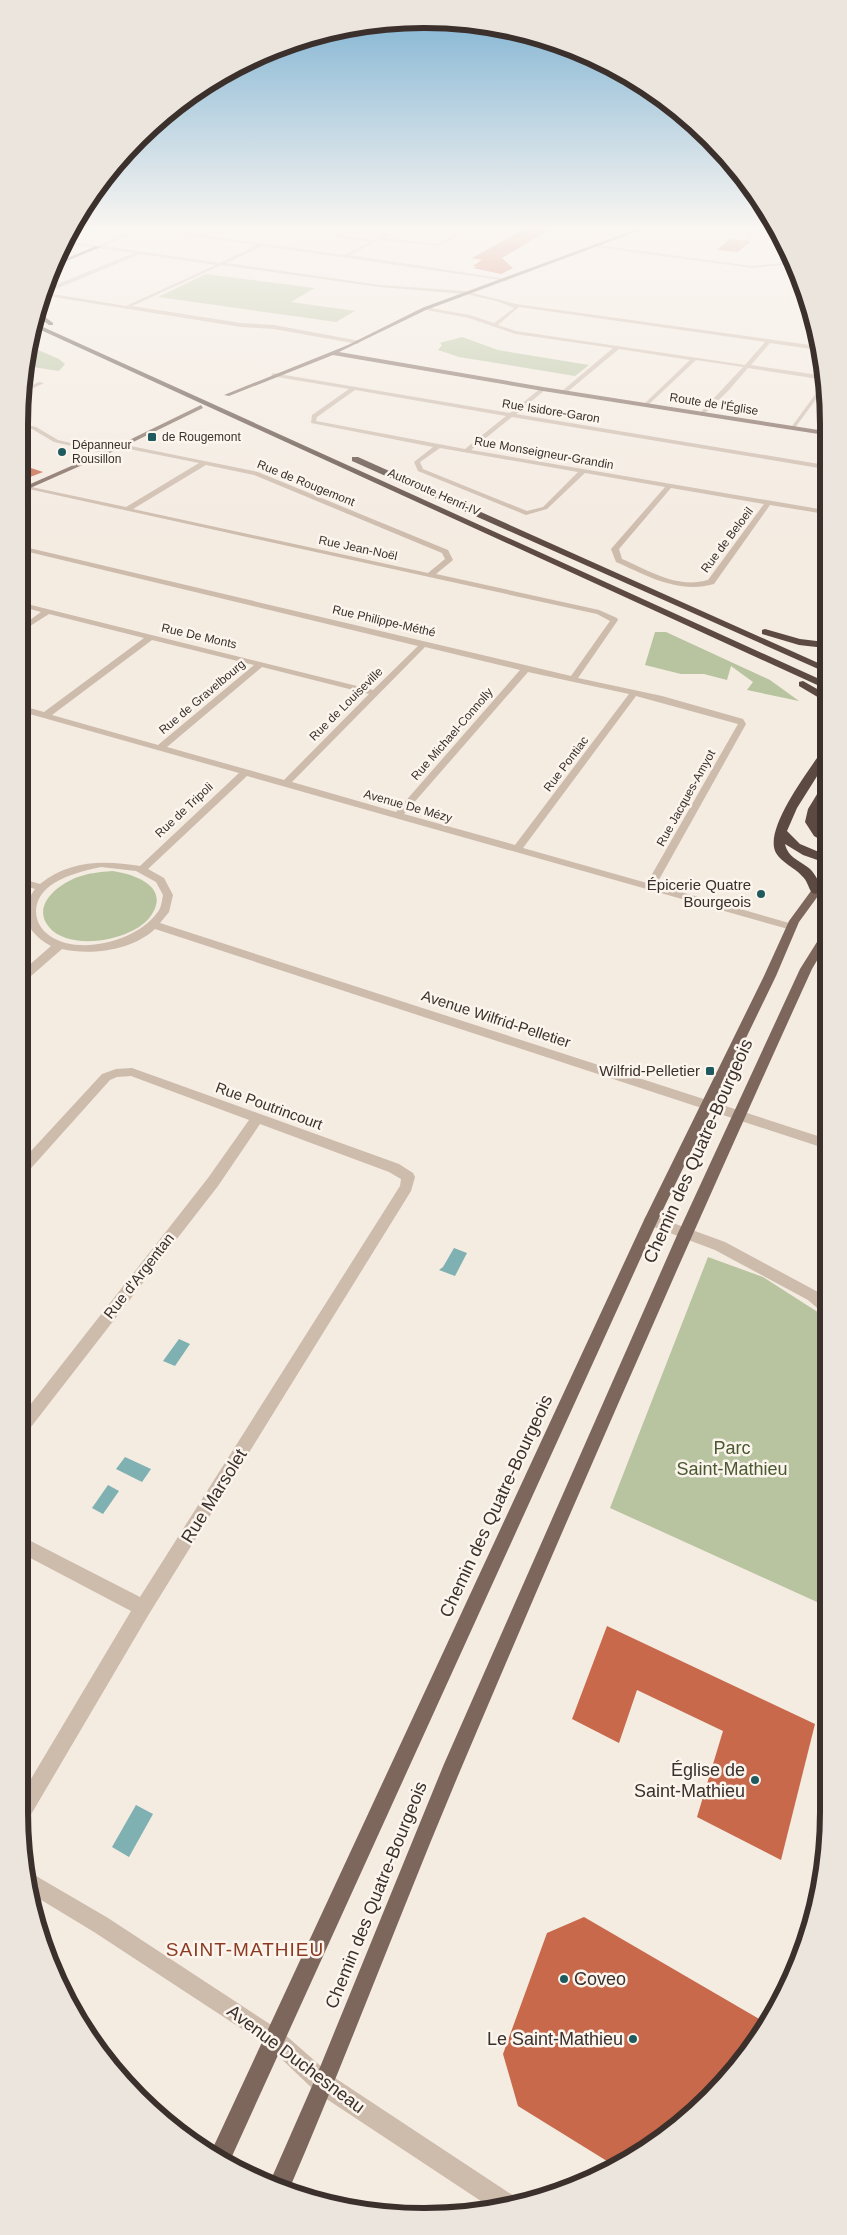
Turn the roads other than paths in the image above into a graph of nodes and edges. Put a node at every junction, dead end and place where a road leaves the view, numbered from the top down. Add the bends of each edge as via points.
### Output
1 (55, 334) edge
2 (315, 334) edge
3 (373, 334) edge
4 (531, 334) edge
5 (722, 334) edge
6 (82, 338) dead end
7 (769, 341) junction
8 (358, 342) junction
9 (350, 346) junction
10 (618, 347) junction
11 (812, 347) edge
12 (109, 350) dead end
13 (333, 353) junction
14 (363, 358) junction
15 (694, 359) junction
16 (310, 362) junction
17 (746, 367) junction
18 (273, 375) junction
19 (817, 377) edge
20 (41, 383) dead end
21 (29, 388) edge
22 (353, 389) junction
23 (543, 389) junction
24 (564, 392) junction
25 (818, 392) edge
26 (217, 398) dead end
27 (226, 398) joint
28 (646, 405) junction
29 (201, 408) dead end
30 (702, 414) junction
31 (510, 416) junction
32 (28, 427) edge
33 (792, 428) junction
34 (820, 432) edge
35 (121, 446) junction
36 (438, 446) junction
37 (466, 451) junction
38 (107, 452) junction
39 (343, 454) dead end
40 (204, 463) junction
41 (820, 466) edge
42 (583, 471) junction
43 (670, 486) junction
44 (28, 487) edge
45 (28, 488) edge
46 (769, 502) junction
47 (126, 510) junction
48 (820, 511) edge
49 (28, 552) edge
50 (430, 575) junction
51 (645, 588) junction
52 (28, 606) edge
53 (48, 611) junction
54 (28, 625) edge
55 (150, 638) junction
56 (425, 643) junction
57 (820, 644) edge
58 (772, 661) junction
59 (261, 664) junction
60 (820, 666) edge
61 (526, 669) junction
62 (574, 678) junction
63 (820, 683) edge
64 (634, 692) junction
65 (374, 694) junction
66 (820, 695) edge
67 (28, 711) edge
68 (45, 716) junction
69 (740, 722) joint
70 (160, 748) junction
71 (820, 762) edge
72 (246, 772) junction
73 (286, 783) junction
74 (820, 799) edge
75 (397, 816) junction
76 (782, 832) junction
77 (820, 836) edge
78 (517, 849) junction
79 (820, 857) edge
80 (142, 868) junction
81 (28, 884) edge
82 (820, 885) edge
83 (650, 887) junction
84 (42, 888) junction
85 (816, 890) junction
86 (155, 925) junction
87 (792, 927) junction
88 (59, 945) junction
89 (820, 946) edge
90 (28, 972) edge
91 (708, 1105) junction
92 (738, 1114) junction
93 (256, 1119) junction
94 (820, 1142) edge
95 (28, 1162) edge
96 (408, 1177) joint
97 (651, 1220) junction
98 (685, 1233) junction
99 (820, 1302) edge
100 (28, 1419) edge
101 (28, 1547) edge
102 (144, 1608) junction
103 (28, 1801) edge
104 (34, 1885) edge
105 (275, 2039) junction
106 (324, 2084) junction
107 (222, 2153) edge
108 (281, 2180) edge
109 (500, 2200) edge

1 - 58 highway, Autoroute Henri-IV
2 - 8 street
3 - 8 main road
4 - 10 street
5 - 7 street
6 - 12 highway
7 - 11 street
7 - 17 street
8 - 9 main road
9 - 13 main road
9 - 14 main road via 351,351
10 - 15 street
10 - 24 street
13 - 14 main road, Route de l'Église
13 - 16 main road
14 - 16 main road
14 - 23 main road, Route de l'Église
15 - 17 street
15 - 28 street
16 - 18 main road
17 - 19 street
17 - 30 street
18 - 22 street, Rue Isidore-Garon
18 - 27 main road
20 - 21 street
22 - 31 street, Rue Isidore-Garon
22 - 36 street, Rue Monseigneur-Grandin via 314,416 313,422
23 - 24 main road, Route de l'Église
23 - 31 street
24 - 28 main road, Route de l'Église
25 - 33 street
26 - 27 highway
28 - 30 main road, Route de l'Église
29 - 35 main road
30 - 33 main road, Route de l'Église
31 - 37 street
31 - 41 street, Rue Isidore-Garon
32 - 38 street via 56,441
33 - 34 main road, Route de l'Église
35 - 38 main road
35 - 40 street, Rue de Rougemont
36 - 37 street, Rue Monseigneur-Grandin
36 - 42 street via 417,462 420,470 526,513 545,508
37 - 42 street, Rue Monseigneur-Grandin
38 - 44 main road
39 - 51 highway, Autoroute Henri-IV
40 - 47 street
40 - 50 street, Rue de Rougemont via 256,473 445,552 449,560
42 - 43 street, Rue Monseigneur-Grandin
43 - 46 street, Rue Monseigneur-Grandin
43 - 46 street, Rue de Beloeil via 615,549 619,560 676,584 698,587 711,582
45 - 47 street, Rue Jean-Noël
46 - 48 street, Rue Monseigneur-Grandin
47 - 50 street, Rue Jean-Noël
49 - 56 street, Rue Philippe-Méthé
50 - 62 street, Rue Jean-Noël via 599,612 614,620
51 - 57 highway via 669,592 781,638
51 - 60 highway, Autoroute Henri-IV
52 - 53 street, Rue De Monts
53 - 54 street
53 - 55 street, Rue De Monts
55 - 59 street, Rue De Monts
55 - 68 street
56 - 61 street, Rue Philippe-Méthé
56 - 65 street, Rue de Louiseville
58 - 63 highway, Autoroute Henri-IV
58 - 66 highway
59 - 65 street, Rue De Monts
59 - 70 street, Rue de Gravelbourg
61 - 62 street, Rue Philippe-Méthé
61 - 75 street, Rue Michael-Connolly
62 - 64 street, Rue Philippe-Méthé
64 - 69 street, Rue Philippe-Méthé
64 - 78 street, Rue Pontiac
65 - 73 street, Rue de Louiseville
67 - 68 street, Avenue De Mézy
68 - 70 street, Avenue De Mézy
69 - 83 street, Rue Jacques-Amyot via 742,724
70 - 72 street, Avenue De Mézy
71 - 76 highway
72 - 73 street, Avenue De Mézy
72 - 80 street, Rue de Tripoli
73 - 75 street, Avenue De Mézy
74 - 77 highway via 810,824
75 - 78 street, Avenue De Mézy
76 - 79 highway via 786,840 802,851
76 - 85 highway via 780,847 783,854 809,874
78 - 83 street, Avenue De Mézy
80 - 84 street via 123,864 80,868
80 - 86 street via 166,886 169,898 166,911
81 - 84 street
82 - 85 main road, Chemin des Quatre-Bourgeois
83 - 87 street, Avenue De Mézy
84 - 88 street via 30,913 33,926 43,937
85 - 87 main road, Chemin des Quatre-Bourgeois
86 - 88 street via 123,944 79,949
86 - 91 street, Avenue Wilfrid-Pelletier
87 - 91 main road, Chemin des Quatre-Bourgeois
88 - 90 street
89 - 92 main road, Chemin des Quatre-Bourgeois
91 - 92 street, Avenue Wilfrid-Pelletier
91 - 97 main road, Chemin des Quatre-Bourgeois
92 - 94 street, Avenue Wilfrid-Pelletier
92 - 98 main road, Chemin des Quatre-Bourgeois
93 - 95 street, Rue Poutrincourt via 132,1072 116,1073 106,1077
93 - 96 street, Rue Poutrincourt via 394,1168
93 - 100 street, Rue d'Argentan via 212,1182
96 - 102 street, Rue Marsolet via 406,1187
97 - 98 street
97 - 105 main road, Chemin des Quatre-Bourgeois
98 - 99 street via 720,1246
98 - 106 main road, Chemin des Quatre-Bourgeois via 451,1771
101 - 102 street
102 - 103 street, Rue Marsolet
104 - 105 street, Avenue Duchesneau
105 - 106 street, Avenue Duchesneau
105 - 107 main road, Chemin des Quatre-Bourgeois
106 - 108 main road, Chemin des Quatre-Bourgeois
106 - 109 street, Avenue Duchesneau

